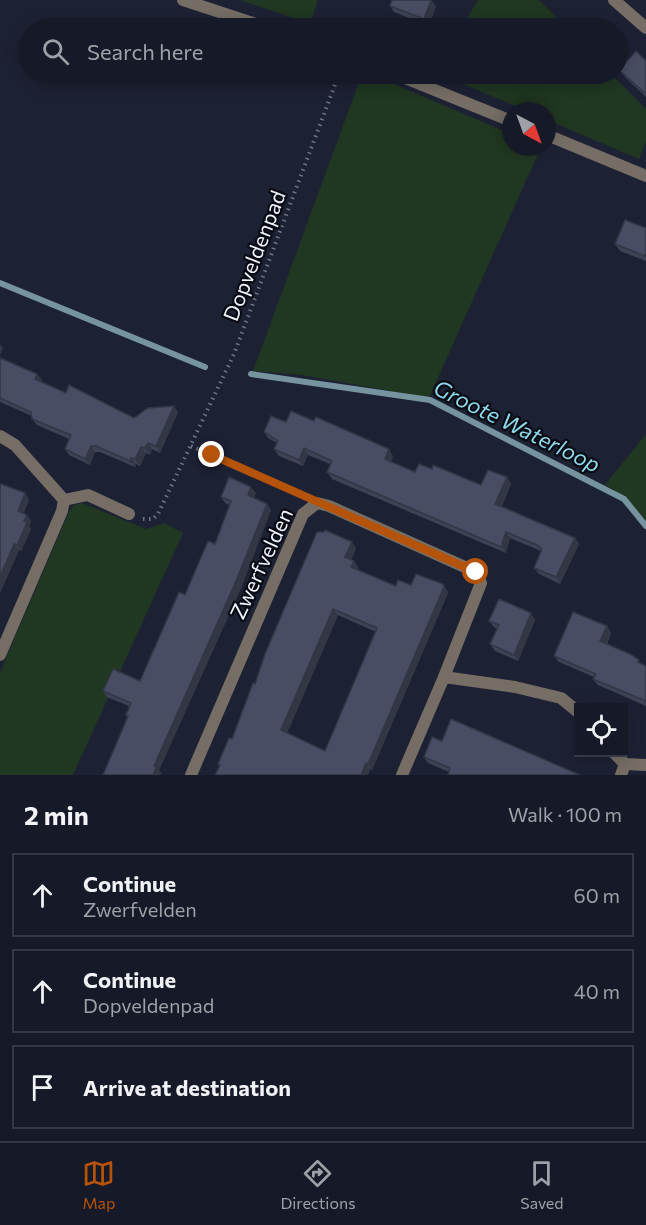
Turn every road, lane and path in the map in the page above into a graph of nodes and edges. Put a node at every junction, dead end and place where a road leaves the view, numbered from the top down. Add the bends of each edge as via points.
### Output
1 (183, 0) edge
2 (614, 0) edge
3 (238, 18) edge
4 (646, 28) edge
5 (335, 84) edge
6 (420, 84) edge
7 (502, 117) edge
8 (556, 139) edge
9 (646, 176) edge
10 (0, 436) edge
11 (191, 446) junction
12 (64, 500) junction
13 (317, 503) junction
14 (129, 514) joint
15 (0, 655) edge
16 (444, 677) junction
17 (574, 708) edge
18 (615, 757) edge
19 (646, 765) edge
20 (623, 770) edge
21 (191, 775) edge
22 (402, 775) edge

1 - 3 street
2 - 4 street
5 - 11 path, Dopveldenpad via 234,354
6 - 7 street
8 - 9 street
10 - 12 street via 15,445
11 - 13 path
11 - 14 path, Dopveldenpad via 153,519
12 - 14 street via 87,495
12 - 15 street
13 - 16 street, Zwerfvelden via 476,572 481,583
13 - 21 street, Zwerfvelden via 303,514
16 - 17 street via 516,687 561,698
16 - 22 street, Zwerfvelden
18 - 20 street
19 - 20 street

